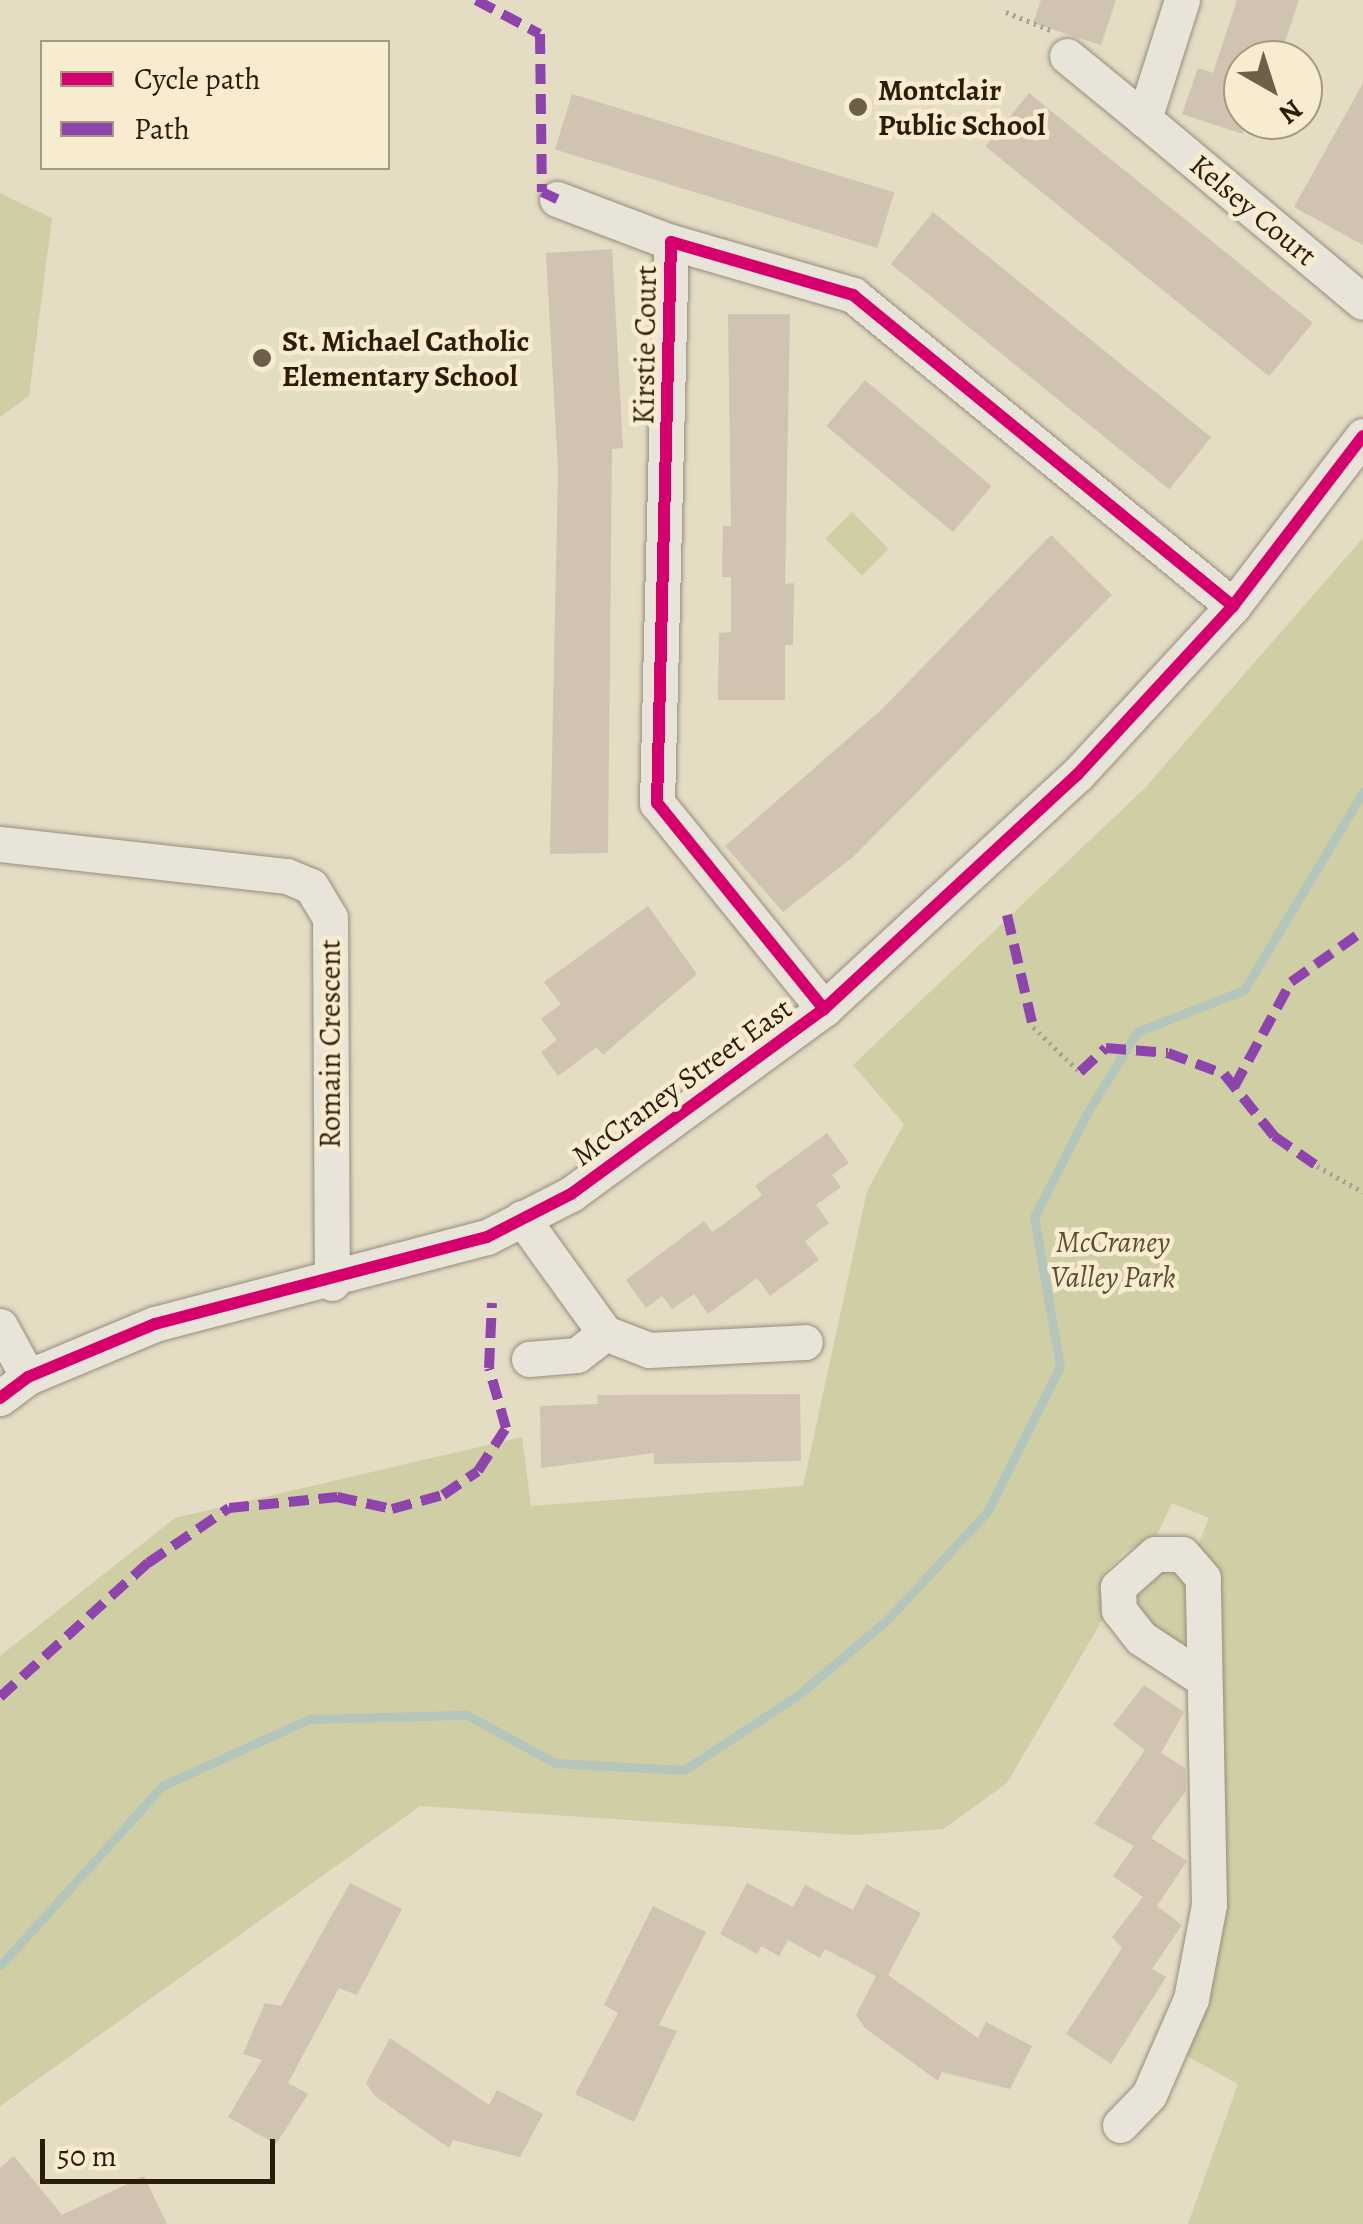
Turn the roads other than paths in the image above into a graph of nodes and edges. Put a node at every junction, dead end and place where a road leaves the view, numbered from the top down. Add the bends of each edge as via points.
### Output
1 (1182, 0) edge
2 (1067, 56) dead end
3 (1144, 118) junction
4 (557, 199) dead end
5 (671, 242) junction
6 (1363, 302) edge
7 (1363, 436) edge
8 (1233, 606) junction
9 (0, 844) edge
10 (824, 1009) junction
11 (522, 1218) junction
12 (332, 1282) junction
13 (0, 1326) edge
14 (605, 1333) junction
15 (805, 1342) dead end
16 (529, 1359) dead end
17 (14, 1387) edge
18 (1202, 1678) dead end
19 (1120, 2125) dead end

1 - 3 street
2 - 3 street, Kelsey Court
3 - 6 street, Kelsey Court
4 - 5 street, Kirstie Court
5 - 8 street, Kirstie Court via 853,295
5 - 10 street, Kirstie Court via 657,803
7 - 8 street, McCraney Street East
8 - 10 street, McCraney Street East via 1078,775
9 - 12 street, Romain Crescent via 311,886 330,918
10 - 11 street, McCraney Street East via 571,1194
11 - 12 street, McCraney Street East
11 - 14 street
12 - 17 street, McCraney Street East via 155,1324
13 - 17 street
14 - 15 street via 649,1350
14 - 16 street via 577,1355
18 - 19 street via 1209,1904 1191,1999 1149,2095

